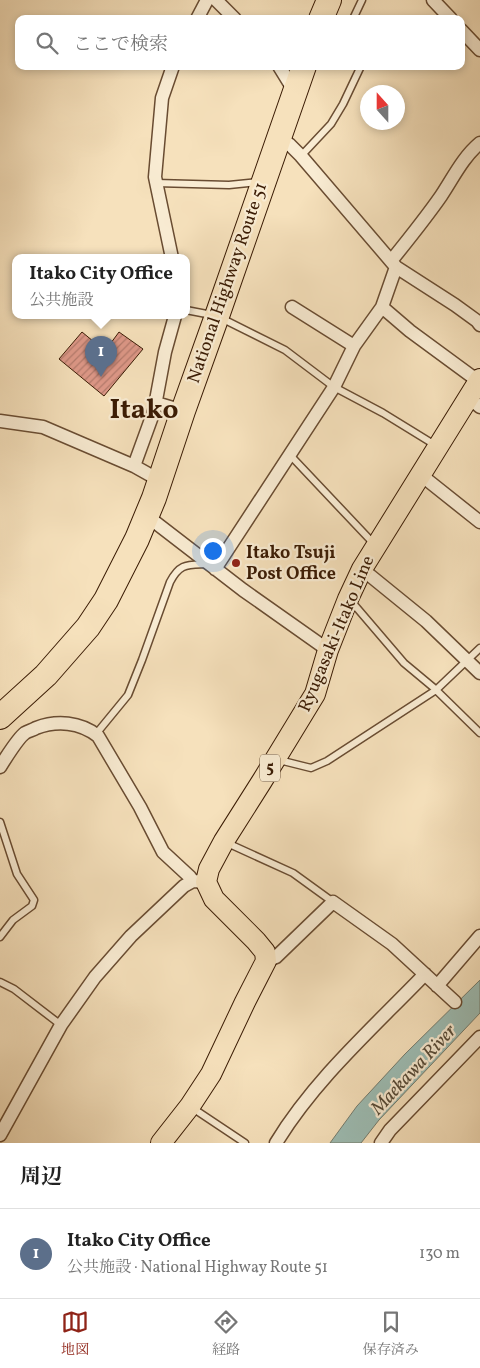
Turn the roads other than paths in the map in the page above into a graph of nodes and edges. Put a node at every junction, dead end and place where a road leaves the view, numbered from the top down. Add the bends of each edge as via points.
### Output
1 (207, 0) edge
2 (216, 0) edge
3 (329, 0) edge
4 (362, 0) edge
5 (433, 0) edge
6 (199, 15) edge
7 (231, 15) edge
8 (323, 15) edge
9 (355, 15) edge
10 (447, 15) edge
11 (465, 34) edge
12 (480, 50) edge
13 (172, 70) edge
14 (281, 70) edge
15 (303, 70) edge
16 (359, 70) edge
17 (295, 92) junction
18 (280, 138) junction
19 (480, 143) edge
20 (301, 156) junction
21 (264, 182) junction
22 (156, 184) junction
23 (171, 254) edge
24 (394, 264) junction
25 (292, 307) dead end
26 (382, 307) junction
27 (190, 311) edge
28 (217, 316) junction
29 (174, 319) edge
30 (479, 320) edge
31 (354, 346) junction
32 (334, 387) junction
33 (477, 391) edge
34 (156, 403) junction
35 (183, 411) junction
36 (0, 421) edge
37 (438, 447) junction
38 (290, 455) junction
39 (134, 466) junction
40 (421, 474) junction
41 (159, 480) junction
42 (147, 516) junction
43 (480, 522) edge
44 (376, 545) junction
45 (212, 567) junction
46 (362, 569) junction
47 (348, 599) junction
48 (480, 648) edge
49 (328, 650) junction
50 (467, 661) junction
51 (480, 673) edge
52 (436, 690) junction
53 (0, 717) edge
54 (480, 733) edge
55 (96, 734) junction
56 (276, 759) junction
57 (0, 767) edge
58 (0, 822) edge
59 (224, 841) junction
60 (200, 882) junction
61 (333, 902) junction
62 (480, 936) edge
63 (0, 937) edge
64 (266, 961) junction
65 (425, 974) junction
66 (0, 982) edge
67 (437, 986) junction
68 (455, 1002) dead end
69 (61, 1025) junction
70 (480, 1037) edge
71 (190, 1106) junction
72 (0, 1135) edge
73 (161, 1143) edge
74 (245, 1143) edge
75 (276, 1143) edge
76 (381, 1143) edge

1 - 6 street
2 - 7 street
3 - 8 highway
4 - 9 lane
5 - 10 street
11 - 12 street
13 - 22 street via 162,98
14 - 17 street
15 - 17 highway, National Highway Route 51
16 - 20 lane via 331,124
17 - 18 highway, National Highway Route 51
18 - 20 street
18 - 21 highway, National Highway Route 51
19 - 24 street via 462,163
20 - 24 street
21 - 22 lane
21 - 28 highway, National Highway Route 51
22 - 23 street
24 - 26 street
24 - 30 street
25 - 31 street
26 - 31 street
26 - 33 street
27 - 28 lane
28 - 32 lane via 285,350
28 - 35 highway, National Highway Route 51
29 - 34 street
31 - 32 street
32 - 37 lane
32 - 38 street
33 - 37 main road, Ryugasaki-Itako Line / 5
34 - 35 street
34 - 39 street
35 - 41 highway, National Highway Route 51
36 - 39 street via 43,427
37 - 40 main road, Ryugasaki-Itako Line / 5
38 - 44 lane
38 - 45 street
39 - 41 street
40 - 43 street
40 - 44 main road, Ryugasaki-Itako Line / 5
41 - 42 highway, National Highway Route 51
42 - 45 street
42 - 53 highway, National Highway Route 51 via 106,600 88,627 46,675
44 - 46 main road, Ryugasaki-Itako Line / 5
45 - 49 street
45 - 55 lane via 189,565 175,572 128,695
46 - 47 main road, Ryugasaki-Itako Line / 5
46 - 50 street via 426,621
47 - 49 main road, Ryugasaki-Itako Line / 5
47 - 52 lane via 404,662
48 - 50 lane
49 - 56 main road, Ryugasaki-Itako Line / 5 via 315,694
50 - 51 street
50 - 52 lane
52 - 54 lane
52 - 56 lane via 327,761 311,768
55 - 57 street via 84,727 63,723 44,725 26,732
55 - 60 street via 163,852
56 - 59 main road, Ryugasaki-Itako Line / 5
58 - 63 lane via 17,874 34,900 32,906 13,920
59 - 60 main road, Ryugasaki-Itako Line / 5
59 - 61 lane via 293,873
60 - 64 main road via 265,952
60 - 69 street via 184,886 131,936 95,977
61 - 64 street via 276,957
61 - 65 street via 392,944
62 - 67 street
64 - 71 main road via 211,1074
65 - 67 street
65 - 75 street via 318,1085
66 - 69 lane
67 - 68 street
69 - 72 street
70 - 76 street
71 - 73 main road
71 - 74 lane

